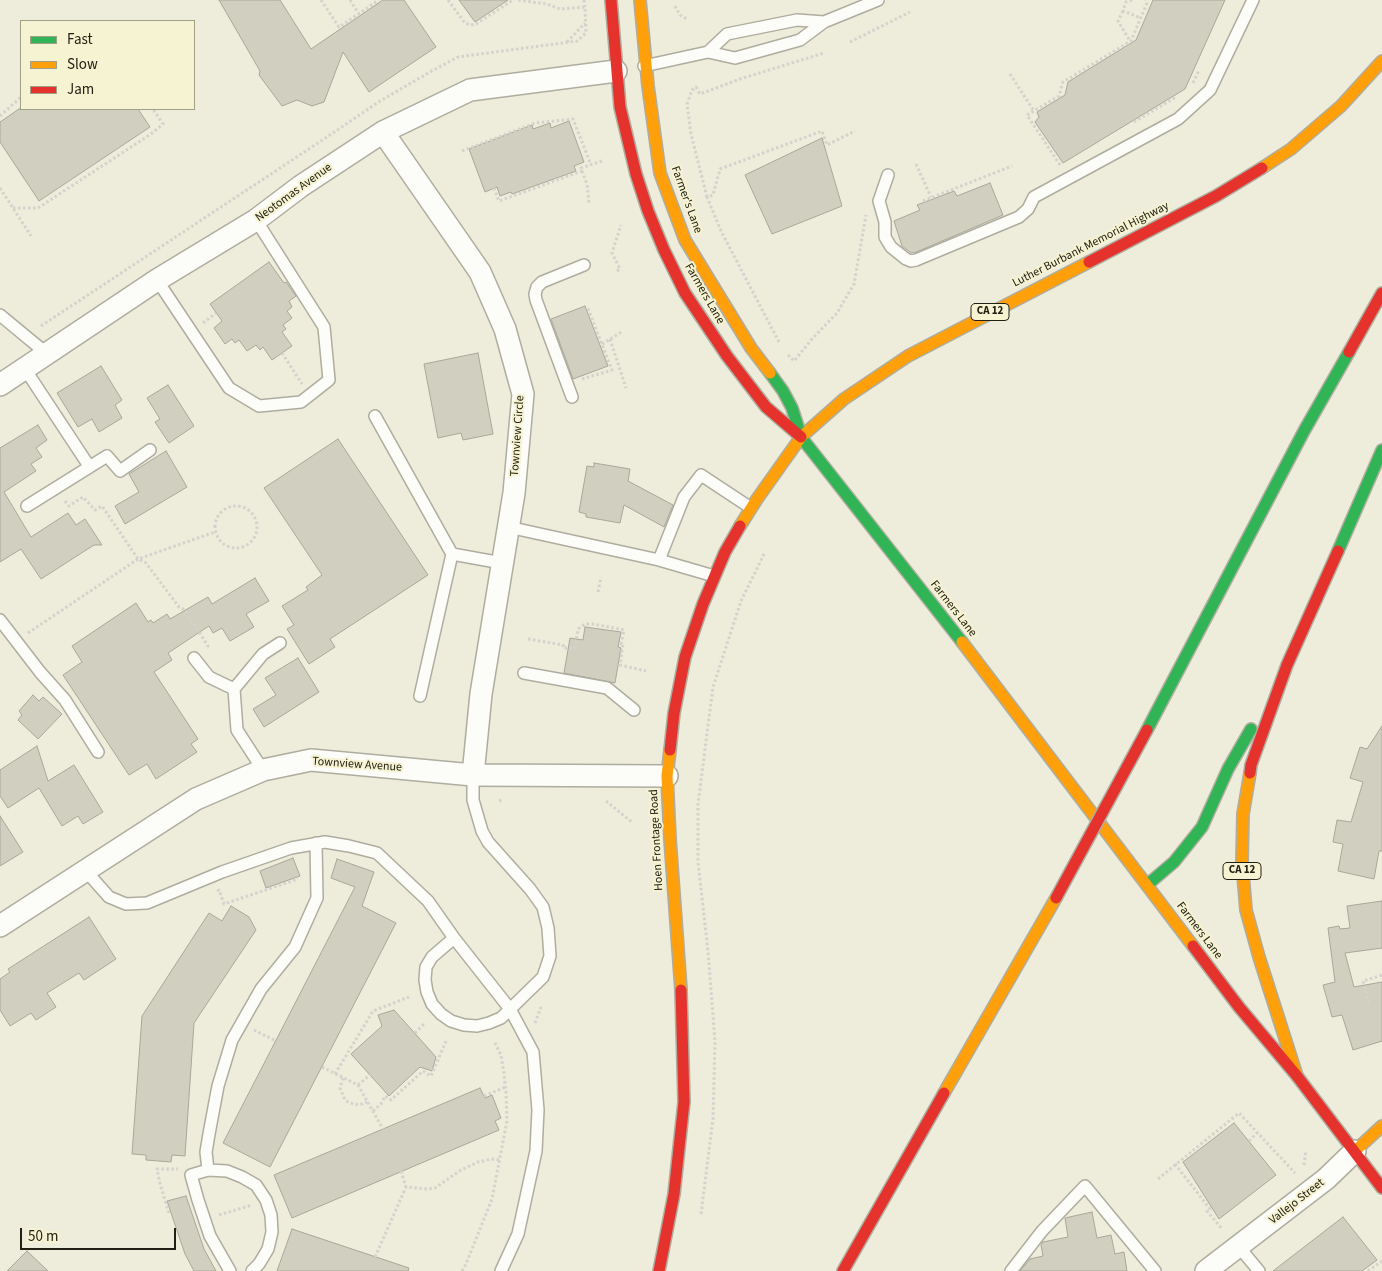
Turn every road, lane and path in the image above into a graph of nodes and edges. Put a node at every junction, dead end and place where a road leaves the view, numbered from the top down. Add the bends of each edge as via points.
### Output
1 (321, 0) edge
2 (350, 0) edge
3 (379, 0) edge
4 (448, 0) edge
5 (512, 0) edge
6 (517, 0) edge
7 (584, 0) edge
8 (611, 0) edge
9 (640, 0) edge
10 (878, 0) edge
11 (1132, 0) edge
12 (1146, 0) edge
13 (1253, 0) edge
14 (674, 6) dead end
15 (585, 7) junction
16 (1123, 11) junction
17 (910, 12) dead end
18 (359, 14) junction
19 (687, 18) dead end
20 (1141, 18) junction
21 (585, 22) junction
22 (824, 22) junction
23 (1130, 41) junction
24 (850, 42) dead end
25 (566, 43) junction
26 (708, 52) junction
27 (824, 53) dead end
28 (1382, 61) edge
29 (646, 65) junction
30 (1199, 70) dead end
31 (616, 71) junction
32 (1010, 74) dead end
33 (1191, 89) dead end
34 (1182, 94) dead end
35 (20, 98) edge
36 (154, 110) edge
37 (1034, 111) junction
38 (0, 116) edge
39 (1134, 122) dead end
40 (855, 131) dead end
41 (383, 132) junction
42 (462, 150) dead end
43 (602, 161) dead end
44 (1068, 161) dead end
45 (916, 164) dead end
46 (590, 165) junction
47 (1012, 166) dead end
48 (1060, 166) junction
49 (582, 171) junction
50 (888, 175) dead end
51 (1068, 178) junction
52 (0, 188) edge
53 (494, 188) dead end
54 (707, 197) junction
55 (931, 197) junction
56 (923, 200) dead end
57 (589, 203) dead end
58 (868, 207) dead end
59 (13, 208) junction
60 (256, 220) junction
61 (621, 225) dead end
62 (31, 236) dead end
63 (584, 265) dead end
64 (617, 270) dead end
65 (157, 280) junction
66 (1382, 293) edge
67 (587, 306) dead end
68 (216, 313) dead end
69 (0, 315) edge
70 (203, 322) dead end
71 (41, 326) dead end
72 (623, 331) dead end
73 (610, 339) junction
74 (602, 344) junction
75 (780, 344) dead end
76 (282, 352) dead end
77 (784, 352) dead end
78 (46, 353) junction
79 (619, 367) junction
80 (25, 369) junction
81 (612, 370) junction
82 (567, 384) junction
83 (0, 385) edge
84 (626, 388) dead end
85 (310, 396) junction
86 (572, 396) dead end
87 (375, 416) dead end
88 (802, 437) junction
89 (150, 450) dead end
90 (1382, 450) edge
91 (89, 466) junction
92 (57, 487) junction
93 (27, 506) dead end
94 (751, 508) junction
95 (508, 527) junction
96 (215, 532) junction
97 (452, 554) junction
98 (764, 554) dead end
99 (138, 559) junction
100 (659, 560) junction
101 (502, 563) junction
102 (714, 576) junction
103 (601, 577) dead end
104 (598, 592) dead end
105 (0, 620) edge
106 (528, 639) dead end
107 (17, 640) junction
108 (280, 644) dead end
109 (194, 658) joint
110 (1287, 665) junction
111 (646, 670) dead end
112 (524, 673) dead end
113 (234, 688) junction
114 (420, 696) dead end
115 (634, 710) dead end
116 (98, 752) dead end
117 (263, 770) junction
118 (473, 775) junction
119 (668, 776) junction
120 (606, 801) dead end
121 (632, 823) dead end
122 (316, 842) junction
123 (85, 870) junction
124 (1147, 885) junction
125 (0, 926) edge
126 (454, 938) junction
127 (1382, 975) edge
128 (409, 997) dead end
129 (1369, 1003) dead end
130 (540, 1007) dead end
131 (510, 1009) junction
132 (425, 1023) dead end
133 (535, 1024) dead end
134 (249, 1033) dead end
135 (415, 1033) dead end
136 (448, 1039) dead end
137 (494, 1041) dead end
138 (276, 1042) dead end
139 (322, 1067) dead end
140 (335, 1074) junction
141 (370, 1075) dead end
142 (1296, 1076) junction
143 (343, 1078) junction
144 (358, 1086) junction
145 (506, 1087) junction
146 (484, 1096) dead end
147 (367, 1102) junction
148 (373, 1111) junction
149 (1382, 1126) edge
150 (383, 1129) dead end
151 (1258, 1133) junction
152 (1249, 1142) dead end
153 (1306, 1150) dead end
154 (1355, 1151) junction
155 (500, 1160) junction
156 (1175, 1164) junction
157 (1304, 1165) dead end
158 (208, 1170) junction
159 (401, 1171) dead end
160 (1295, 1173) dead end
161 (1158, 1179) dead end
162 (406, 1187) junction
163 (1382, 1188) edge
164 (259, 1203) dead end
165 (236, 1209) dead end
166 (700, 1214) dead end
167 (1222, 1229) dead end
168 (1240, 1247) junction
169 (375, 1257) dead end
170 (1382, 1261) edge
171 (230, 1271) edge
172 (252, 1271) edge
173 (462, 1271) edge
174 (501, 1271) edge
175 (659, 1271) edge
176 (843, 1271) edge
177 (1011, 1271) edge
178 (1155, 1271) edge
179 (1206, 1271) edge
180 (1259, 1271) edge
181 (1368, 1271) edge

1 - 18 path via 340,27
2 - 18 path
3 - 18 path
4 - 5 path via 470,25
6 - 15 path via 560,8
7 - 15 path
8 - 31 main road, Farmers Lane
9 - 29 main road, Farmer's Lane
10 - 22 lane
11 - 16 path via 1126,2
12 - 20 path
13 - 51 lane via 1210,90 1178,119
14 - 19 path via 680,15
15 - 21 path
16 - 20 path
16 - 23 path via 1118,21
17 - 24 path
20 - 23 path
21 - 25 path
21 - 25 path via 586,33 582,38
22 - 26 lane via 797,20 727,34
22 - 26 lane via 800,40 735,58
23 - 37 path via 1062,82 1059,96
25 - 71 path via 458,57 430,72 380,101
26 - 29 lane
27 - 54 path via 700,94 696,87 692,90 687,104 691,134
28 - 88 main road, Luther Burbank Memorial Highway / CA 12 via 1335,111 1266,166 1216,196 908,356 844,399
29 - 31 lane
29 - 88 main road, Farmer's Lane via 660,173 685,240 751,348 783,391
30 - 33 path
31 - 41 street, Neotomas Avenue via 470,90
31 - 88 main road, Farmers Lane via 620,107 636,174 648,211 677,276 712,335 755,392 774,415
32 - 37 path
34 - 39 path
35 - 38 path
36 - 59 path via 163,124 151,134 38,208
37 - 48 path via 1027,115
40 - 54 path via 827,145 822,131 720,170 713,195
41 - 60 street, Neotomas Avenue
41 - 95 street, Townview Circle via 480,272 505,329 523,394
42 - 46 path via 534,122 573,119
43 - 46 path
44 - 48 path
45 - 55 path
46 - 49 path via 581,168
47 - 55 path
48 - 51 path
49 - 53 path via 499,201
49 - 57 path
50 - 51 lane via 878,200 885,222 885,237 891,247 910,261 1019,218 1034,197
52 - 59 path
54 - 75 path via 721,232
55 - 56 path
58 - 77 path via 854,284 837,313 794,361
59 - 62 path
60 - 65 street, Neotomas Avenue
60 - 85 lane via 324,328 329,380
61 - 64 path via 612,253 620,269
63 - 82 lane via 542,282 535,294
65 - 78 street, Neotomas Avenue
65 - 85 lane via 229,388 259,406 301,402
66 - 176 main road, bridge via 1304,430 1056,898
67 - 74 path
68 - 70 path
69 - 78 lane
72 - 73 path
73 - 74 path
73 - 79 path
74 - 81 path
76 - 85 path
78 - 80 street, Neotomas Avenue
79 - 81 path
79 - 84 path
80 - 83 street, Neotomas Avenue
80 - 91 lane
81 - 82 path
82 - 86 lane
87 - 97 lane
88 - 94 main road, Hoen Frontage Road
88 - 124 main road, Farmers Lane / CA 12
89 - 91 lane via 120,471 107,456
90 - 110 main road, CA 12
91 - 92 lane
92 - 93 lane
92 - 99 path via 69,506 83,497 95,510 102,506
94 - 100 lane via 702,475 684,497
94 - 102 main road, Hoen Frontage Road
95 - 100 lane
95 - 101 street, Townview Circle
96 - 96 path via 222,544 243,548 257,534 256,519 248,509 229,507 216,520
96 - 99 path
97 - 101 lane
97 - 114 lane
98 - 166 path via 741,601 713,687 698,804 698,862 715,1042 713,1119
99 - 107 path
99 - 109 path via 146,563 178,607 185,610 208,646
100 - 102 lane
101 - 118 street, Townview Circle via 481,694
102 - 119 main road, Hoen Frontage Road via 685,657 674,713
103 - 104 path
105 - 107 lane
106 - 111 path via 575,648 578,629 585,624 624,630 620,665
107 - 116 lane via 65,700
108 - 113 lane via 264,654
109 - 113 lane via 209,677
110 - 124 main road via 1228,769 1202,827 1183,853
110 - 142 main road, CA 12 via 1251,765 1243,814 1242,862 1246,910
112 - 115 lane via 607,688
113 - 117 lane via 237,730
117 - 118 street, Townview Avenue via 311,760
117 - 123 street, Townview Avenue via 196,799
118 - 119 street, Townview Avenue
118 - 131 lane via 473,800 482,831 543,907 548,928 550,956 543,977
119 - 175 main road, Hoen Frontage Road via 685,1071 678,1164
120 - 121 path
122 - 123 lane via 222,872 147,903 126,904 109,897
122 - 126 lane via 377,853 428,901
122 - 158 lane via 317,898 295,947 261,989 232,1040 218,1086 209,1134
123 - 125 street, Townview Avenue
124 - 142 main road, Farmers Lane / CA 12 via 1239,1007
126 - 131 lane
126 - 131 lane via 432,957 426,967 426,986 432,1004 451,1021 470,1026 489,1024
127 - 129 path via 1363,981
128 - 140 path via 373,1012
130 - 133 path
131 - 174 lane via 533,1052 538,1110 536,1150 529,1187 518,1234
132 - 135 path
134 - 138 path via 252,1029
136 - 148 path via 431,1076 423,1071 391,1100 385,1096
137 - 145 path via 501,1055
139 - 140 path
140 - 143 path
141 - 144 path
142 - 154 main road, Farmers Lane / CA 12
143 - 144 path
143 - 147 path via 340,1088 345,1100 359,1104
144 - 147 path
145 - 146 path
145 - 155 path via 506,1121
147 - 148 path
148 - 150 path
149 - 154 main road, Vallejo Street
151 - 152 path
151 - 156 path via 1239,1114
151 - 160 path
153 - 157 path
154 - 163 main road, Farmers Lane / CA 12
154 - 168 street, Vallejo Street via 1326,1179
155 - 162 path via 478,1162 435,1188
155 - 173 path via 492,1199
156 - 161 path
156 - 167 path via 1210,1208 1207,1211
158 - 171 lane via 191,1175 210,1236
158 - 172 lane via 227,1171 242,1177 256,1185 266,1200 272,1232 268,1249
159 - 162 path
162 - 169 path
164 - 165 path
168 - 179 street, Vallejo Street
168 - 180 lane
170 - 181 path
177 - 178 lane via 1042,1231 1085,1186

